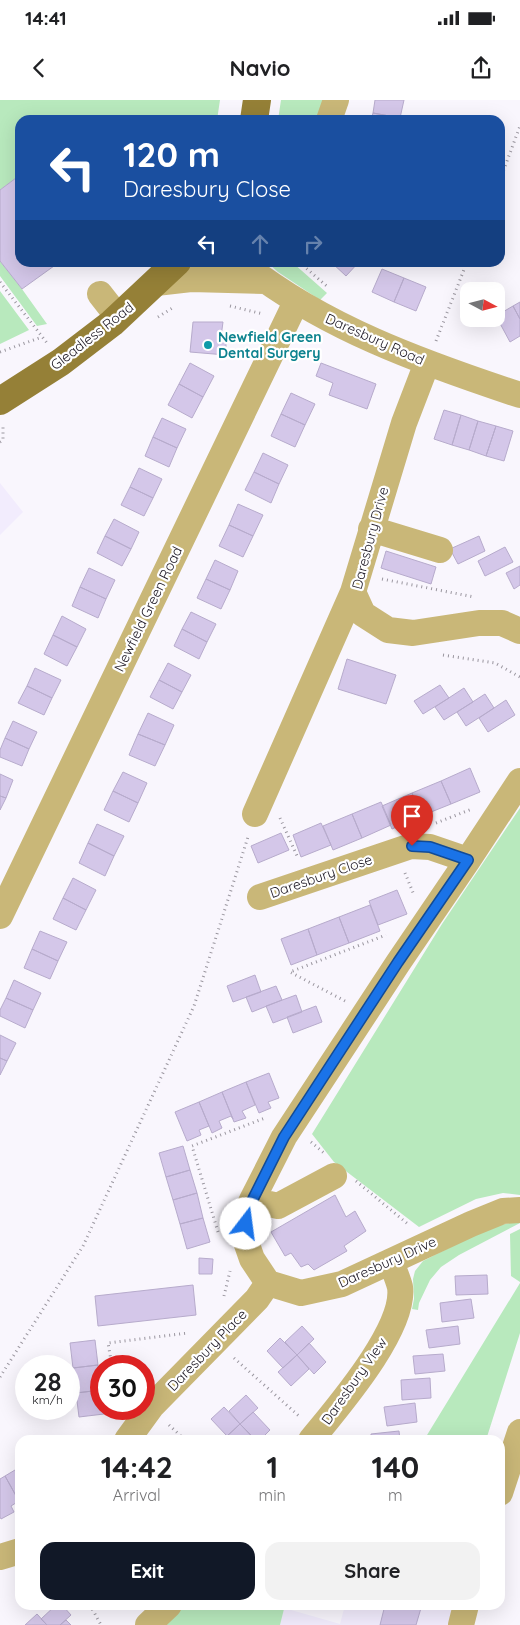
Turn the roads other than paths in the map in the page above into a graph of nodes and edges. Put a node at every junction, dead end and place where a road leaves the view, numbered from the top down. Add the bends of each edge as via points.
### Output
1 (256, 100) edge
2 (336, 100) edge
3 (254, 115) edge
4 (331, 115) edge
5 (173, 267) edge
6 (261, 272) edge
7 (156, 283) junction
8 (100, 294) dead end
9 (296, 302) junction
10 (118, 317) junction
11 (427, 363) junction
12 (520, 394) edge
13 (0, 401) edge
14 (371, 529) junction
15 (440, 550) dead end
16 (355, 583) junction
17 (520, 631) edge
18 (520, 781) edge
19 (255, 814) road end
20 (468, 860) junction
21 (260, 897) dead end
22 (0, 916) edge
23 (339, 1171) road end
24 (252, 1200) junction
25 (520, 1210) edge
26 (391, 1262) junction
27 (268, 1283) junction
28 (520, 1432) edge
29 (131, 1435) edge
30 (315, 1435) edge
31 (505, 1478) edge
32 (15, 1552) edge
33 (0, 1557) edge
34 (164, 1610) edge
35 (465, 1610) edge
36 (148, 1625) edge
37 (461, 1625) edge

1 - 3 main road
2 - 4 street
5 - 7 main road, Gleadless Road
6 - 7 street
6 - 9 street, Daresbury Road
7 - 10 main road, Gleadless Road
8 - 10 street
9 - 11 street, Daresbury Road
9 - 22 street, Newfield Green Road
10 - 13 main road, Gleadless Road via 61,362
11 - 12 street, Daresbury Road
11 - 14 street, Daresbury Drive via 404,423
14 - 15 street
14 - 16 street, Daresbury Drive
16 - 17 street, Daresbury Drive via 362,614 388,630 413,633 480,623 502,624
16 - 19 street
18 - 20 street
20 - 21 street, Daresbury Close via 430,847 412,846
20 - 24 street via 284,1137
23 - 24 street via 278,1206
24 - 27 street via 244,1236 252,1259
25 - 26 street, Daresbury Drive via 503,1211
26 - 27 street, Daresbury Drive via 342,1284 301,1293
26 - 30 street, Daresbury View via 400,1288 397,1312 370,1363
27 - 29 street, Daresbury Place via 257,1299 151,1407
28 - 31 street
32 - 33 street
34 - 36 street
35 - 37 street

